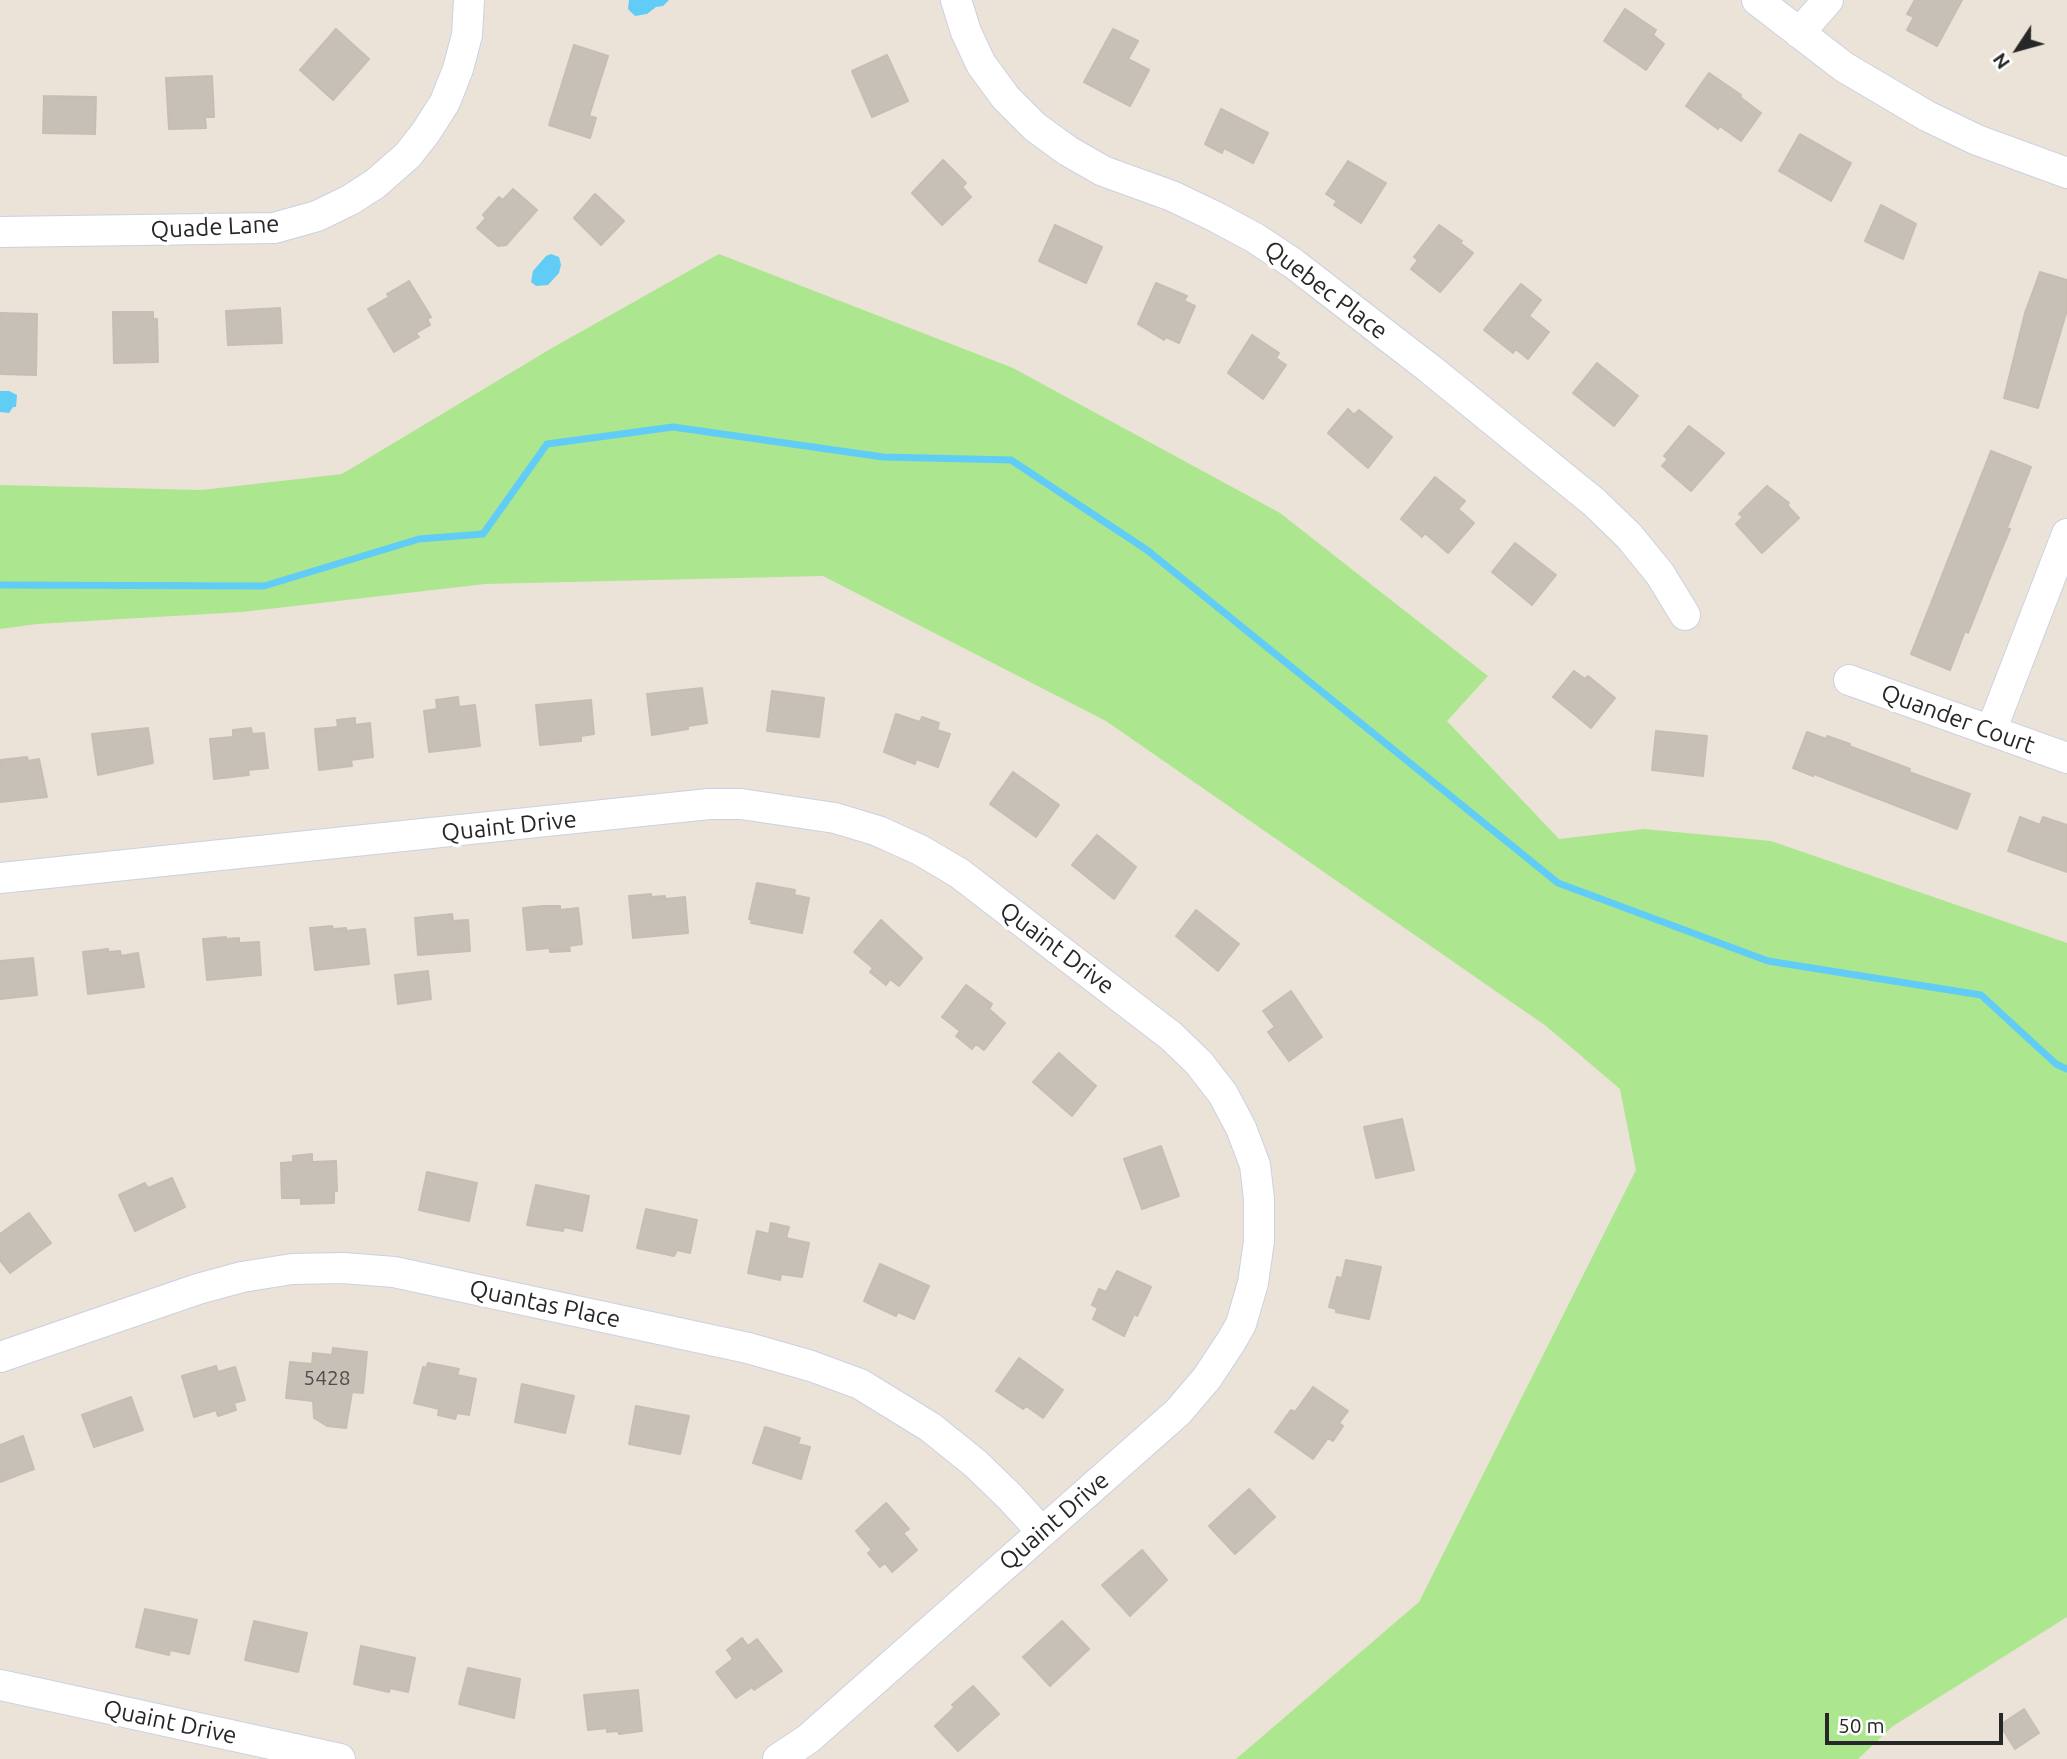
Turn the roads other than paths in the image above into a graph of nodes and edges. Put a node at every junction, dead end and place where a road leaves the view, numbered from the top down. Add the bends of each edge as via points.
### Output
1 (469, 0) edge
2 (956, 0) edge
3 (1757, 0) edge
4 (1828, 0) edge
5 (1799, 33) junction
6 (2067, 173) edge
7 (0, 232) edge
8 (2067, 534) edge
9 (1685, 615) dead end
10 (1849, 680) dead end
11 (1991, 731) junction
12 (2067, 758) edge
13 (0, 878) edge
14 (0, 1357) edge
15 (1042, 1532) junction
16 (0, 1685) edge
17 (340, 1759) edge
18 (778, 1759) edge

1 - 7 street, Quade Lane via 467,35 445,102 408,155 350,200 317,216 274,228
2 - 9 street, Quebec Place via 981,64 1035,127 1103,171 1214,216 1294,264 1595,503 1660,574
3 - 5 street
4 - 5 street
5 - 6 street via 1844,67 1927,116
8 - 11 street
10 - 11 street, Quander Court
11 - 12 street, Quander Court
13 - 15 street, Quaint Drive via 709,804 741,804 835,818 878,831 959,873 1171,1036 1199,1063 1229,1106 1255,1165 1259,1241 1241,1324 1232,1340 1208,1378 1178,1412
14 - 15 street, Quantas Place via 242,1277 292,1269 394,1272 748,1348 860,1384 930,1427 976,1464
15 - 18 street, Quaint Drive via 808,1739
16 - 17 street, Quaint Drive

